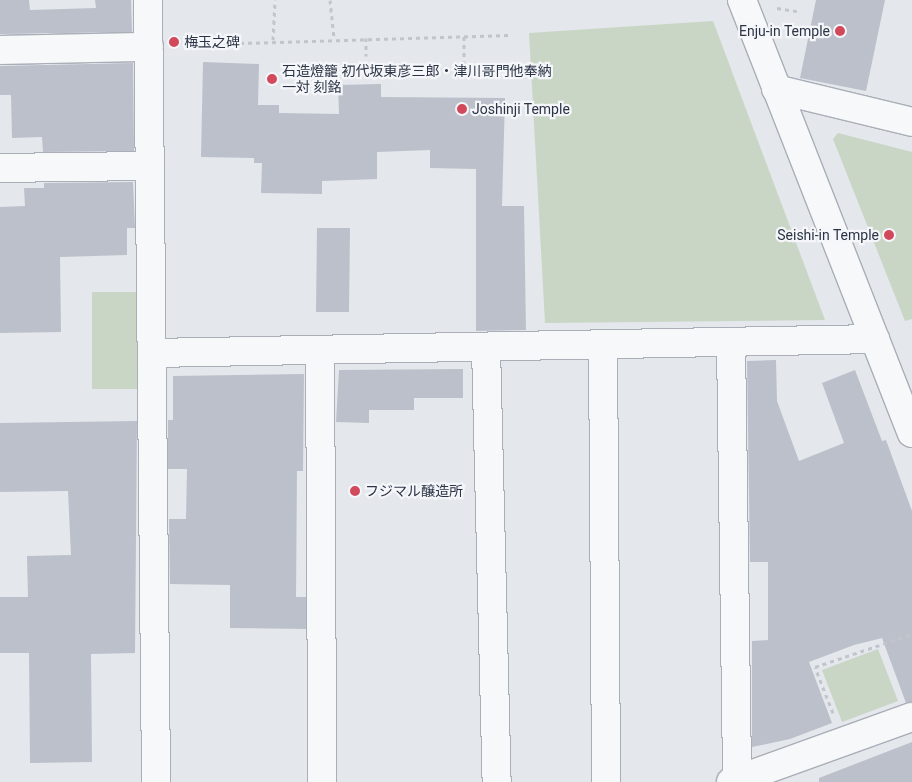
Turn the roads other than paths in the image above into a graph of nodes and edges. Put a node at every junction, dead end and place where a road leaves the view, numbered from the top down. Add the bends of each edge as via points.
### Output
1 (148, 0) edge
2 (742, 0) edge
3 (149, 47) junction
4 (0, 50) edge
5 (776, 89) junction
6 (912, 122) edge
7 (150, 166) junction
8 (0, 168) edge
9 (875, 340) junction
10 (731, 342) junction
11 (603, 345) junction
12 (486, 347) junction
13 (320, 350) junction
14 (153, 353) junction
15 (912, 433) edge
16 (912, 716) edge
17 (734, 781) edge
18 (156, 782) edge
19 (322, 782) edge
20 (497, 782) edge
21 (606, 782) edge

1 - 3 street
2 - 5 street
3 - 4 street
3 - 7 street
5 - 6 street
5 - 9 street
7 - 8 street
7 - 14 street
9 - 10 street
9 - 15 street
10 - 11 street
10 - 17 street
11 - 12 street
11 - 21 street
12 - 13 street
12 - 20 street
13 - 14 street
13 - 19 street
14 - 18 street
16 - 17 street

